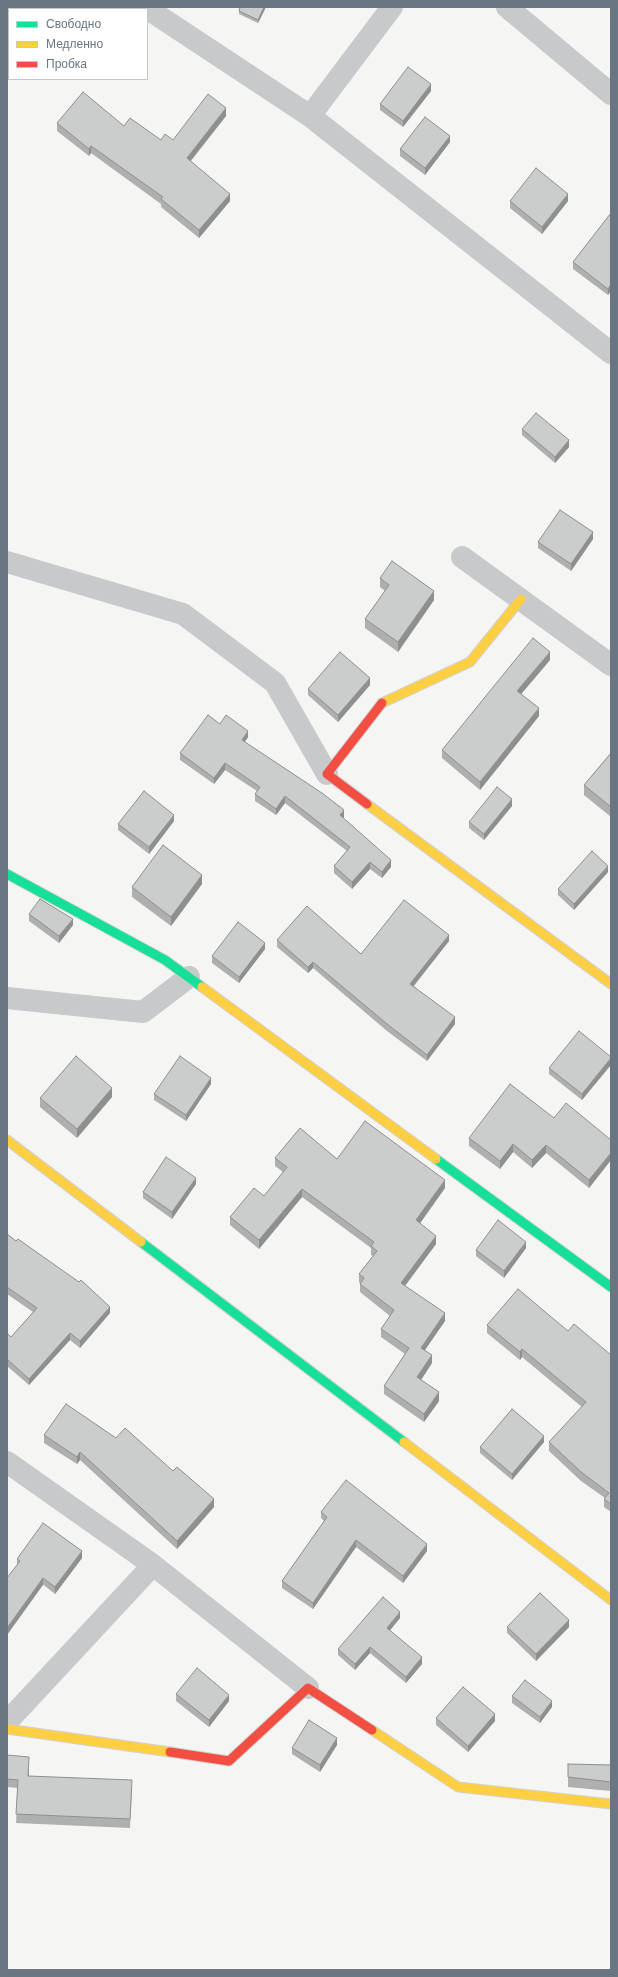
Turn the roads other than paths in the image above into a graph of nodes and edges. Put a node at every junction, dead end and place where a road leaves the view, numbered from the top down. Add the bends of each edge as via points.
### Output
1 (392, 7) edge
2 (507, 7) edge
3 (148, 9) edge
4 (611, 94) edge
5 (310, 116) junction
6 (611, 353) edge
7 (462, 557) dead end
8 (7, 562) edge
9 (521, 600) junction
10 (611, 665) edge
11 (327, 774) junction
12 (7, 874) edge
13 (189, 977) junction
14 (611, 984) edge
15 (7, 998) edge
16 (7, 1140) edge
17 (611, 1287) edge
18 (7, 1462) edge
19 (153, 1565) junction
20 (611, 1600) edge
21 (308, 1688) junction
22 (7, 1722) edge
23 (7, 1729) edge
24 (611, 1804) edge

1 - 5 street
2 - 4 street
3 - 5 street
5 - 6 street
7 - 9 street
8 - 11 street via 183,614 275,683
9 - 10 street
9 - 11 street via 470,662 382,703
11 - 14 street
12 - 13 street via 165,960
13 - 15 street via 143,1012
13 - 17 street
16 - 20 street
18 - 19 street
19 - 21 street
19 - 22 street
21 - 23 street via 229,1761
21 - 24 street via 458,1787

